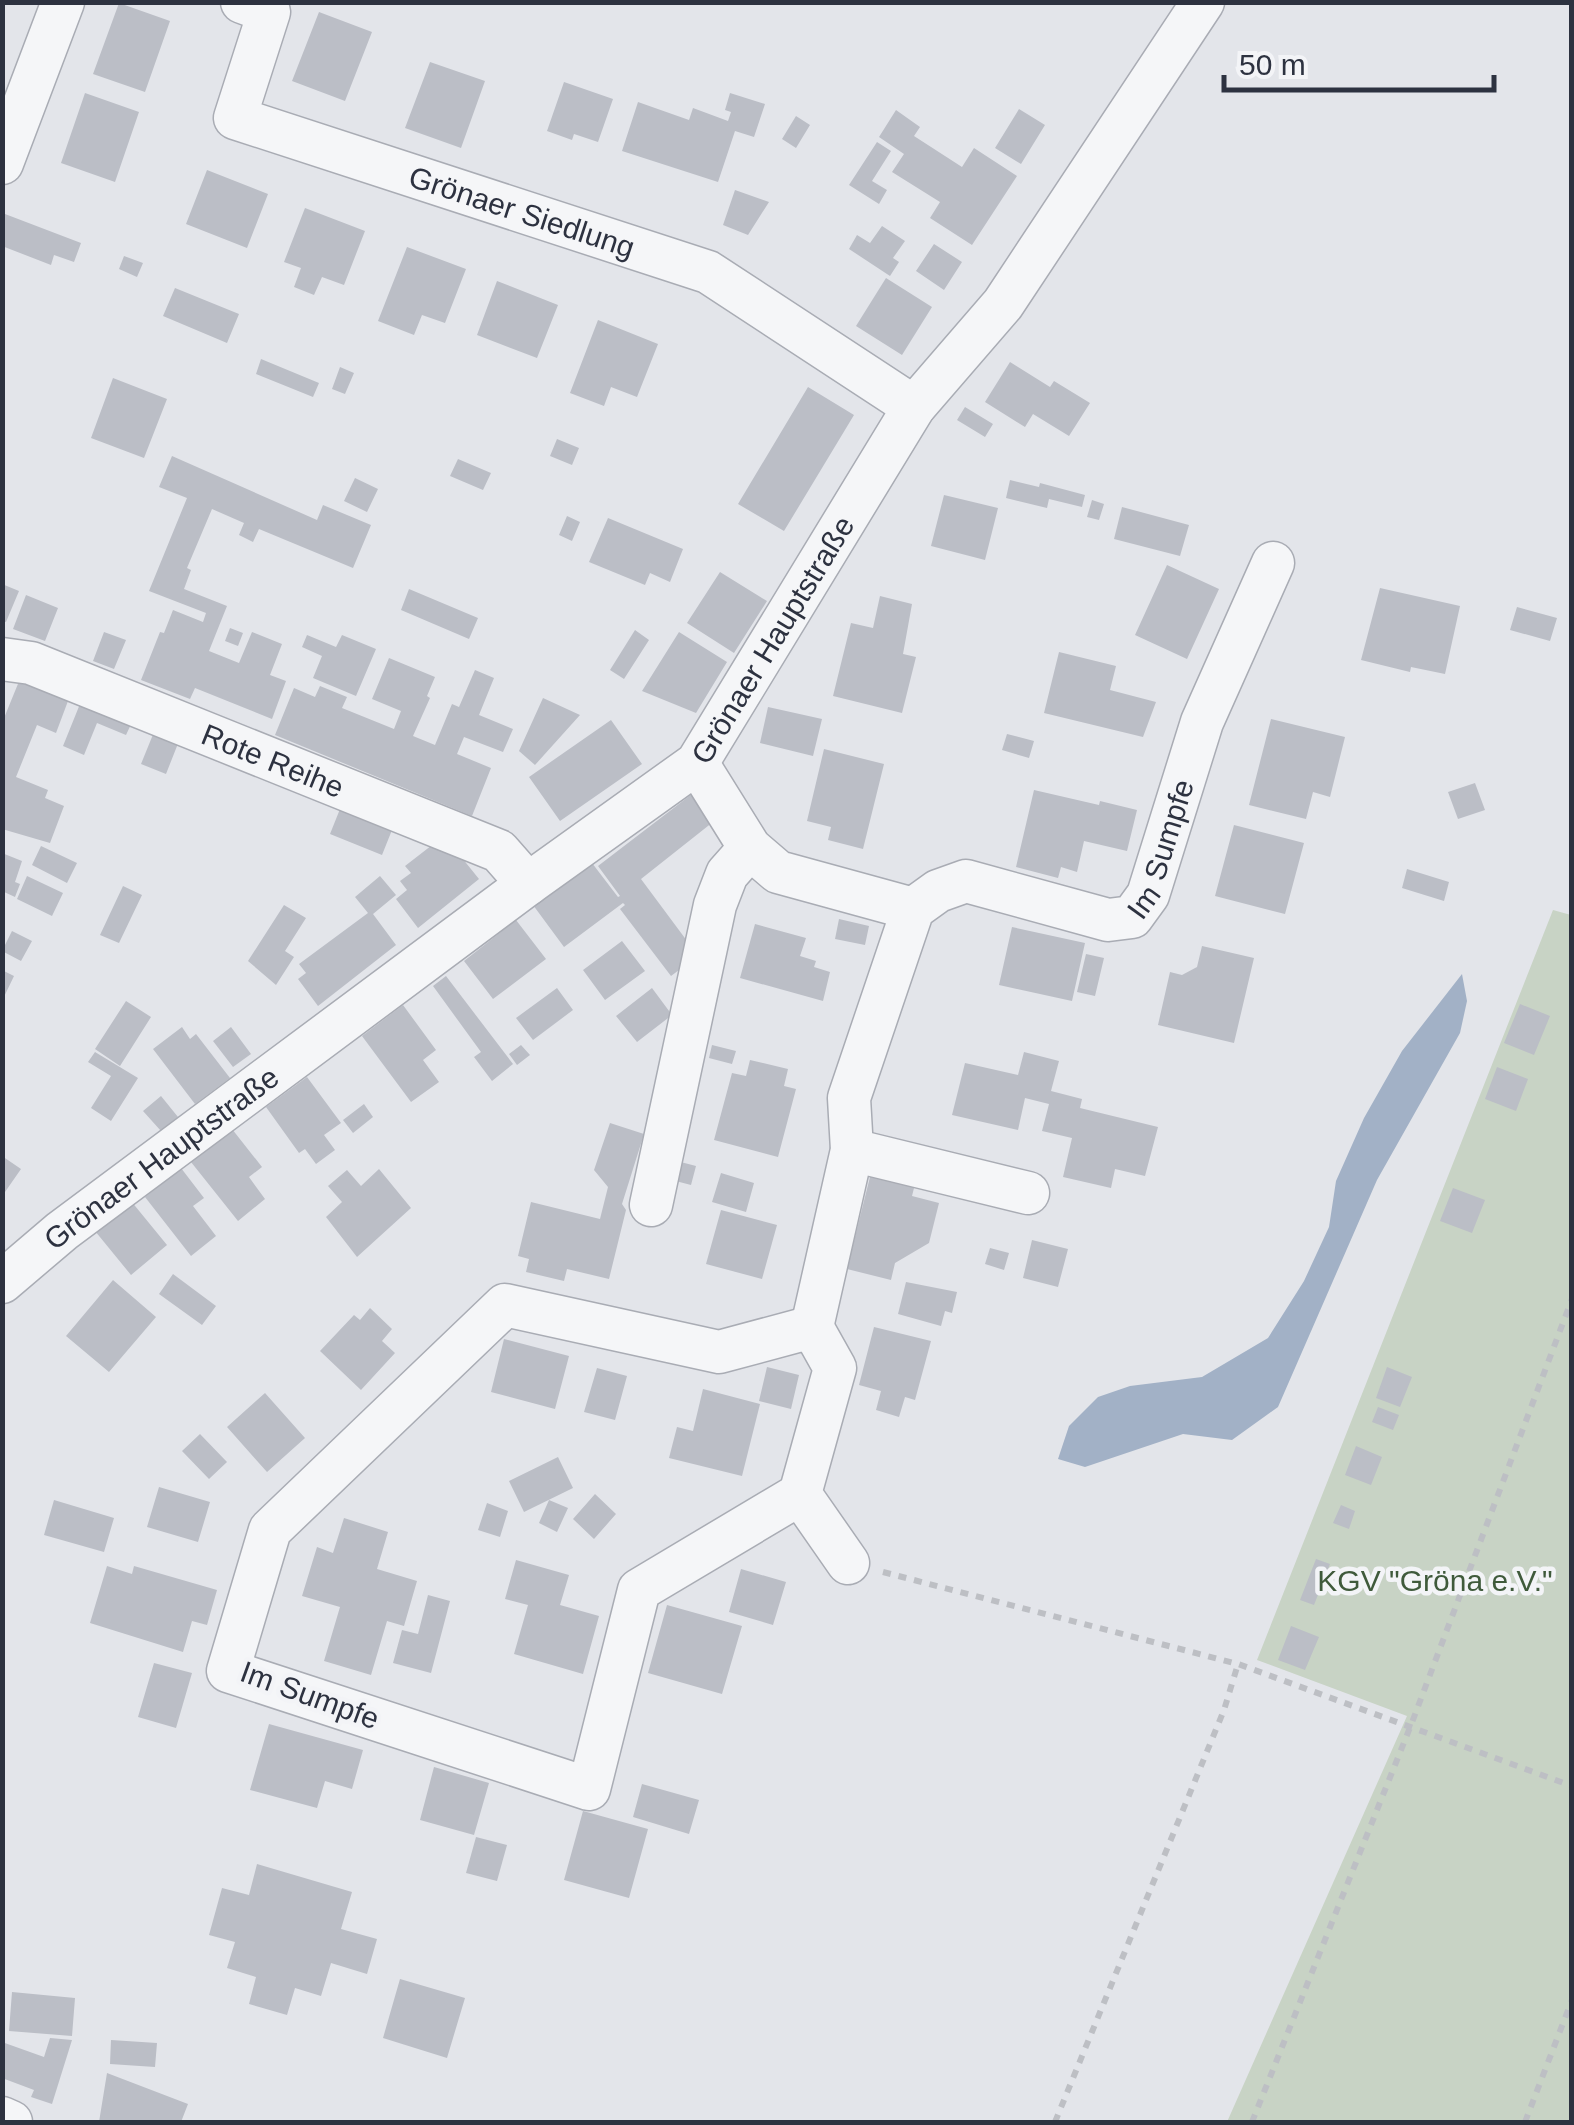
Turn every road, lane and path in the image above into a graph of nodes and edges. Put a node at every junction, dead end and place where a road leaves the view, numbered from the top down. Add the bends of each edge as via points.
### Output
1 (63, 2) edge
2 (242, 2) edge
3 (1203, 2) edge
4 (2, 164) edge
5 (914, 407) junction
6 (1274, 563) dead end
7 (2, 659) edge
8 (697, 763) junction
9 (750, 848) junction
10 (528, 884) junction
11 (913, 909) junction
12 (852, 1150) junction
13 (1028, 1193) dead end
14 (651, 1205) dead end
15 (2, 1282) edge
16 (1572, 1299) edge
17 (812, 1328) junction
18 (800, 1494) junction
19 (848, 1564) joint
20 (1238, 1664) junction
21 (1411, 1725) junction
22 (1572, 1786) edge
23 (1572, 2000) edge
24 (2, 2118) edge
25 (12, 2122) edge
26 (1055, 2122) edge
27 (1252, 2122) edge
28 (1525, 2122) edge

1 - 4 street
2 - 5 street, Grönaer Siedlung via 269,12 235,118 708,272
3 - 5 street, Grönaer Hauptstraße via 1003,304
5 - 8 street, Grönaer Hauptstraße
6 - 11 street, Im Sumpfe via 1202,722 1148,895 1132,917 1108,920 966,881
7 - 10 street, Rote Reihe via 30,663 499,851
8 - 9 street
8 - 10 street, Grönaer Hauptstraße
9 - 11 street via 778,872
9 - 14 street via 726,874 714,905
10 - 15 street, Grönaer Hauptstraße
11 - 12 street via 849,1098
12 - 13 street
12 - 17 street
16 - 21 path
17 - 18 street via 835,1368
17 - 18 street, Im Sumpfe via 720,1352 505,1305 270,1530 228,1671 589,1788 639,1590
18 - 19 street
19 - 20 path
20 - 21 path
20 - 26 path
21 - 22 path
21 - 27 path
23 - 28 path
24 - 25 street

